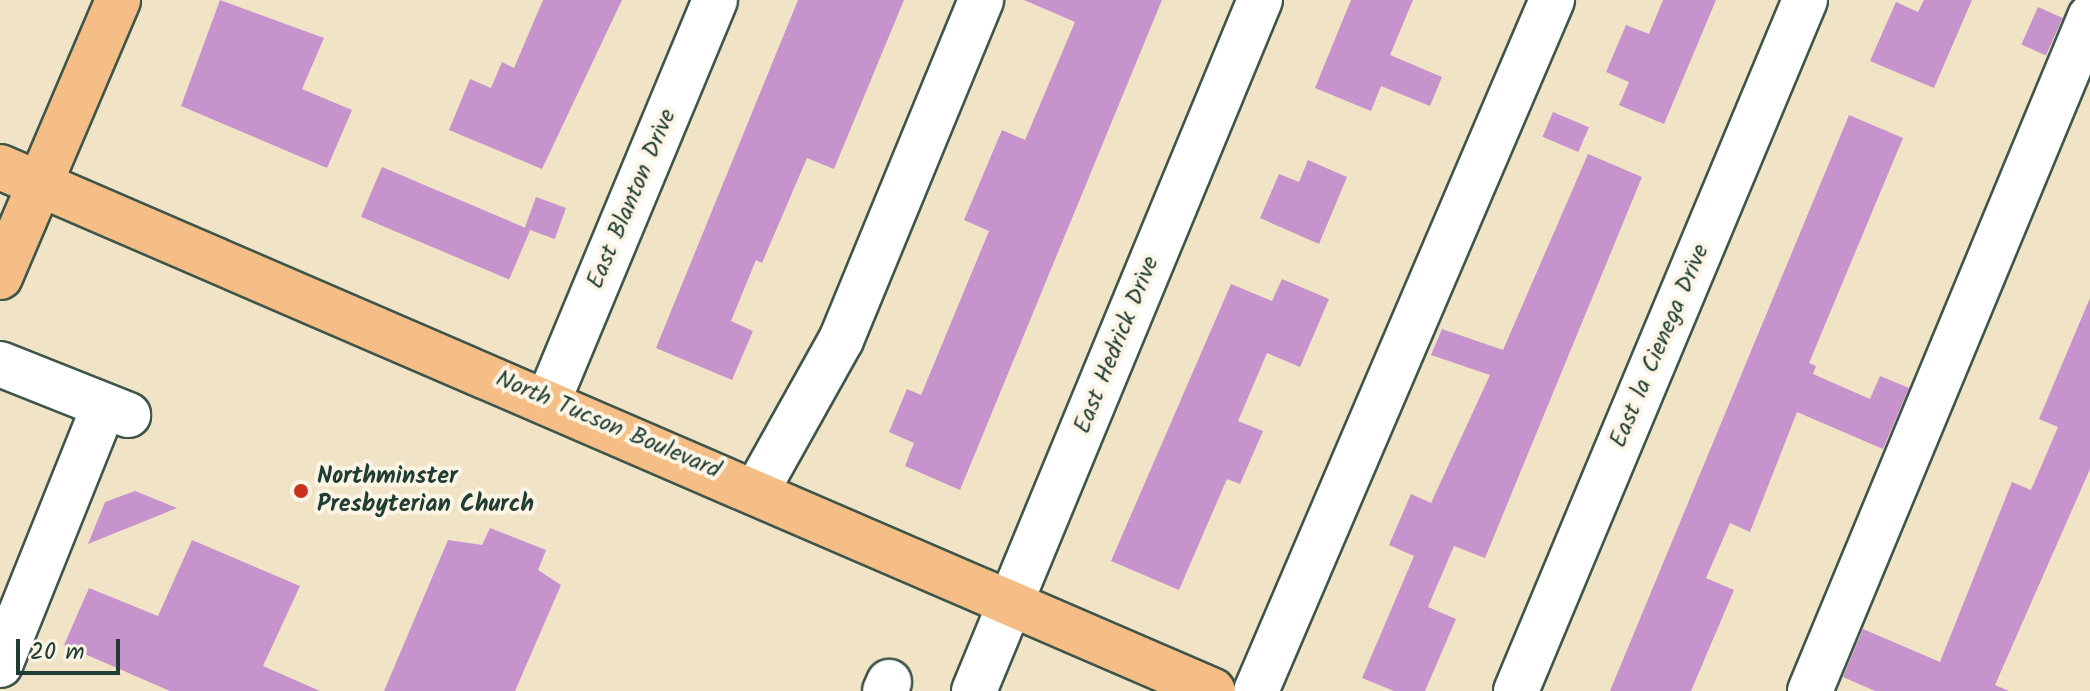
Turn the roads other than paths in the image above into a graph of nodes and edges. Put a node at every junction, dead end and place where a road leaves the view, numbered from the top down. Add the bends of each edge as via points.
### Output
1 (118, 0) edge
2 (715, 0) edge
3 (981, 0) edge
4 (1260, 0) edge
5 (1552, 0) edge
6 (1805, 0) edge
7 (2090, 17) edge
8 (0, 167) edge
9 (40, 185) junction
10 (0, 277) edge
11 (0, 364) edge
12 (549, 399) junction
13 (757, 490) junction
14 (1011, 600) junction
15 (0, 665) edge
16 (974, 691) edge
17 (1213, 691) edge
18 (1256, 691) edge
19 (1516, 691) edge
20 (1810, 691) edge

1 - 9 main road
2 - 12 street, East Blanton Drive
3 - 13 street via 841,340
4 - 14 street, East Hedrick Drive
5 - 18 street
6 - 19 street, East la Cienega Drive
7 - 20 street
8 - 9 main road, North Tucson Boulevard
9 - 10 main road
9 - 12 main road, North Tucson Boulevard
11 - 15 street via 116,410
12 - 13 main road, North Tucson Boulevard
13 - 14 main road, North Tucson Boulevard
14 - 16 street, East Hedrick Drive
14 - 17 main road, North Tucson Boulevard

